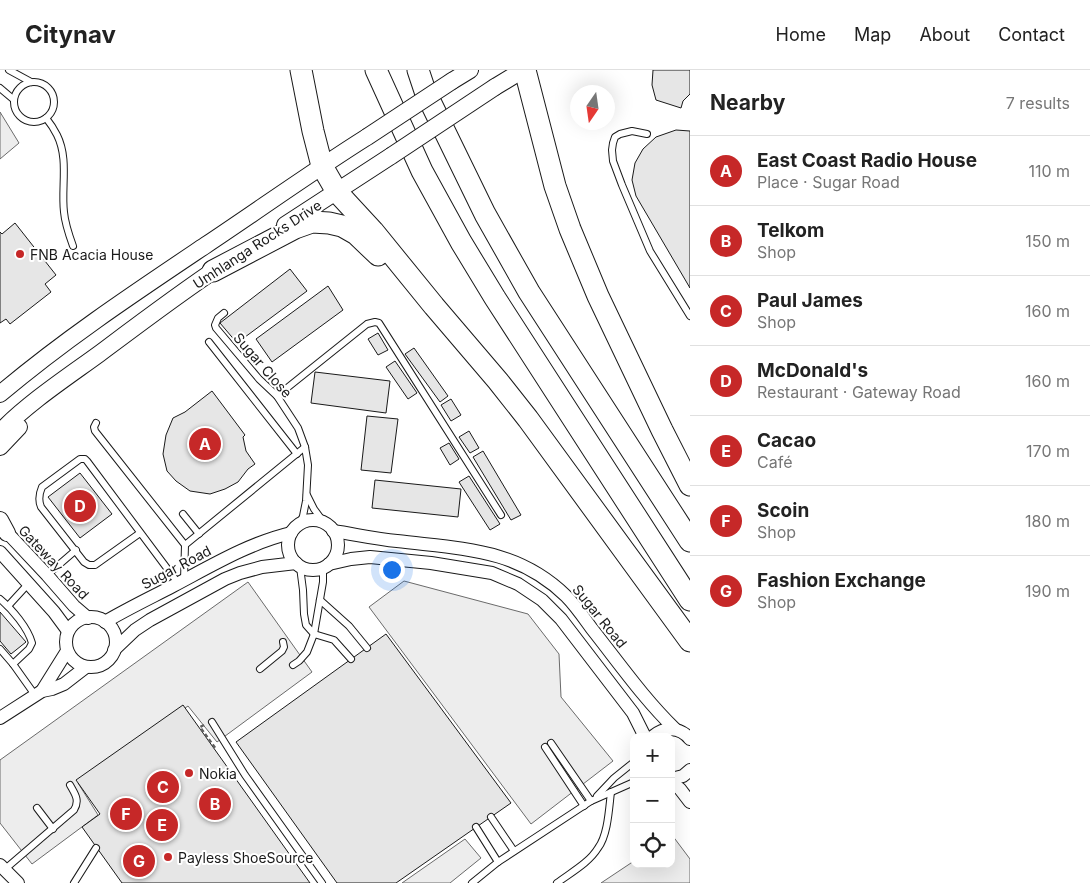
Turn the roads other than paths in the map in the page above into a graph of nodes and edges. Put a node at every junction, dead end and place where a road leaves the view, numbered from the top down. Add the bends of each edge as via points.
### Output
1 (9, 70) edge
2 (301, 70) edge
3 (376, 70) edge
4 (418, 70) edge
5 (470, 70) edge
6 (524, 70) edge
7 (31, 82) junction
8 (0, 88) edge
9 (13, 99) junction
10 (46, 118) junction
11 (647, 134) dead end
12 (322, 166) junction
13 (337, 192) junction
14 (73, 246) dead end
15 (213, 272) junction
16 (434, 306) junction
17 (224, 313) dead end
18 (690, 316) edge
19 (209, 342) dead end
20 (61, 382) junction
21 (3, 390) edge
22 (277, 396) junction
23 (96, 423) dead end
24 (0, 432) edge
25 (0, 447) edge
26 (305, 447) junction
27 (297, 454) junction
28 (690, 485) edge
29 (306, 494) junction
30 (183, 514) dead end
31 (501, 515) dead end
32 (2, 526) edge
33 (296, 528) junction
34 (329, 528) junction
35 (140, 533) junction
36 (199, 534) junction
37 (690, 541) edge
38 (185, 545) junction
39 (76, 550) junction
40 (0, 552) edge
41 (298, 565) junction
42 (326, 566) junction
43 (47, 575) junction
44 (181, 582) junction
45 (29, 583) junction
46 (0, 599) edge
47 (320, 600) junction
48 (690, 600) edge
49 (8, 606) junction
50 (88, 618) junction
51 (105, 622) junction
52 (68, 631) junction
53 (314, 634) junction
54 (690, 641) edge
55 (283, 642) dead end
56 (367, 648) dead end
57 (0, 649) edge
58 (114, 650) junction
59 (67, 651) junction
60 (350, 659) dead end
61 (13, 664) junction
62 (294, 665) dead end
63 (86, 667) junction
64 (260, 669) dead end
65 (38, 693) junction
66 (0, 718) edge
67 (212, 722) dead end
68 (674, 729) junction
69 (643, 733) edge
70 (658, 733) edge
71 (689, 736) edge
72 (551, 743) dead end
73 (545, 747) dead end
74 (630, 765) edge
75 (690, 770) edge
76 (675, 779) edge
77 (630, 784) edge
78 (70, 785) dead end
79 (675, 785) edge
80 (611, 792) junction
81 (593, 800) junction
82 (690, 802) edge
83 (584, 806) junction
84 (37, 808) dead end
85 (490, 817) dead end
86 (476, 827) dead end
87 (53, 829) junction
88 (96, 848) dead end
89 (514, 851) junction
90 (498, 862) junction
91 (2, 867) edge
92 (18, 883) edge
93 (74, 883) edge
94 (322, 883) edge
95 (472, 883) edge
96 (557, 883) edge

1 - 7 lane
2 - 12 highway
3 - 48 highway via 422,171 461,242
4 - 37 highway via 484,214 529,292
5 - 12 main road, Umhlanga Rocks Drive, bridge
6 - 13 main road, Umhlanga Rocks Drive, bridge
6 - 28 highway via 570,229 598,296
7 - 9 lane via 19,87
7 - 10 lane via 44,84 53,94 54,107
8 - 9 lane
9 - 10 lane via 20,118 33,122
10 - 14 lane via 57,135 62,152 64,211
11 - 18 lane via 632,131 620,134 613,143 613,160 650,251
12 - 13 highway
12 - 21 main road, Umhlanga Rocks Drive via 126,299
13 - 15 main road, Umhlanga Rocks Drive
13 - 16 highway
15 - 16 highway via 295,228 312,222 329,222 356,234
15 - 20 main road, Umhlanga Rocks Drive
16 - 54 highway via 528,419
17 - 22 lane, Sugar Close via 215,322 216,328
19 - 27 lane
20 - 24 main road, Umhlanga Rocks Drive
20 - 25 main road
22 - 26 lane, Sugar Close via 298,428
22 - 31 lane via 367,324 380,323
23 - 38 lane via 95,431
26 - 27 lane
26 - 29 lane, Sugar Close via 308,465
27 - 36 lane
29 - 33 lane, Sugar Close via 305,509
29 - 34 lane
30 - 36 lane
32 - 43 street, Gateway Road
33 - 34 street via 306,521 319,522
33 - 41 street via 288,540 288,549 290,557
33 - 44 street, Sugar Road via 226,557
34 - 42 street via 336,537 337,548 333,560
34 - 68 street, Sugar Road via 396,541 472,550 527,567 567,598
35 - 39 lane via 95,565 86,564
35 - 39 lane via 87,460 80,459 42,487 38,499
35 - 44 lane
36 - 38 lane
38 - 44 lane
39 - 43 lane
40 - 45 street
41 - 42 street via 311,570
41 - 53 lane via 306,625
41 - 58 street via 255,568 225,579 150,620
42 - 47 lane
42 - 69 street via 370,557 492,573 518,584 542,600 561,619 633,713
43 - 50 street, Gateway Road
44 - 51 street, Sugar Road
45 - 49 lane
45 - 52 street
46 - 49 lane
47 - 53 lane
47 - 56 lane via 349,626
49 - 61 lane via 32,643
50 - 51 street
50 - 52 street via 74,623
51 - 58 street via 113,632
52 - 59 street
53 - 60 lane via 334,640
53 - 62 lane via 307,652
55 - 64 lane via 282,651
57 - 61 lane
58 - 63 street via 104,664
59 - 63 street via 76,663
59 - 65 street
61 - 65 lane
63 - 65 street via 59,686
65 - 66 street
67 - 94 lane via 245,775
68 - 70 street
68 - 71 street
72 - 81 lane
73 - 83 lane
74 - 81 lane
75 - 76 street
77 - 80 lane
78 - 87 lane via 77,798 76,807
79 - 82 street
80 - 81 lane
80 - 96 lane via 599,848
81 - 83 lane
83 - 89 lane
84 - 87 lane
85 - 89 lane
86 - 90 lane
87 - 91 lane
88 - 93 lane
89 - 90 lane
90 - 95 lane
91 - 92 street

